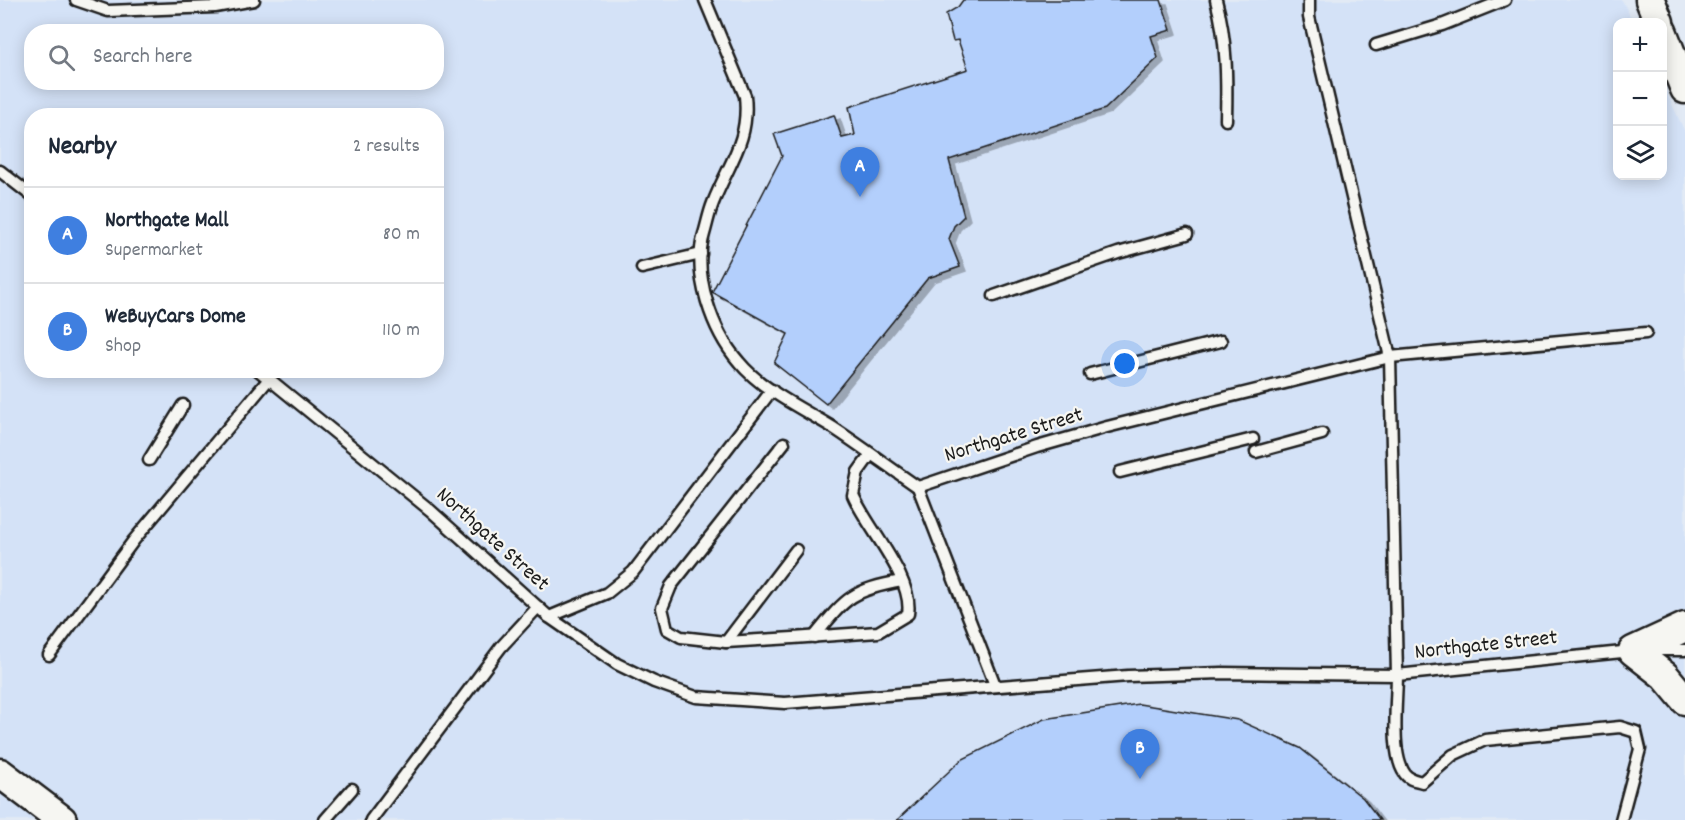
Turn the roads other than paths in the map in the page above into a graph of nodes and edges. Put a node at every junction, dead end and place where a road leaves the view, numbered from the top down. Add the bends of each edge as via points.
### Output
1 (76, 0) edge
2 (254, 0) edge
3 (705, 0) edge
4 (1216, 0) edge
5 (1309, 0) edge
6 (1506, 0) edge
7 (1650, 0) edge
8 (1657, 18) edge
9 (1667, 44) edge
10 (1376, 45) dead end
11 (1685, 89) edge
12 (1226, 120) dead end
13 (0, 171) edge
14 (24, 190) edge
15 (1187, 234) dead end
16 (701, 254) junction
17 (642, 268) dead end
18 (994, 296) dead end
19 (1646, 333) dead end
20 (1221, 341) dead end
21 (1390, 357) junction
22 (1090, 374) dead end
23 (269, 379) joint
24 (772, 390) junction
25 (183, 405) dead end
26 (1322, 435) dead end
27 (1253, 439) dead end
28 (784, 443) dead end
29 (1256, 452) dead end
30 (871, 454) junction
31 (149, 460) dead end
32 (1120, 472) dead end
33 (918, 488) junction
34 (796, 550) dead end
35 (902, 581) junction
36 (538, 608) junction
37 (549, 617) junction
38 (1685, 627) edge
39 (814, 637) junction
40 (726, 642) junction
41 (1685, 650) edge
42 (1634, 651) junction
43 (49, 655) dead end
44 (1397, 675) junction
45 (995, 685) junction
46 (1685, 700) edge
47 (0, 773) edge
48 (352, 789) dead end
49 (62, 820) edge
50 (325, 820) edge
51 (371, 820) edge
52 (1621, 820) edge

1 - 2 lane via 108,11 215,7
3 - 16 lane via 746,107 744,134 713,203
4 - 12 lane via 1226,60
5 - 21 lane via 1309,17
6 - 10 lane
7 - 8 street
9 - 11 street
13 - 14 lane
15 - 18 lane via 1118,253
16 - 17 lane
16 - 24 lane via 707,302 726,345 740,364
19 - 21 lane
20 - 22 lane
21 - 33 lane, Northgate Street via 1107,427
21 - 44 lane, Northgate Street
23 - 36 lane, Northgate Street via 430,510
23 - 43 lane via 134,540
24 - 30 lane
24 - 37 lane, Northgate Street via 633,572 608,593
25 - 31 lane
26 - 29 lane
27 - 32 lane
28 - 40 lane via 671,586 662,608 667,629 681,637
30 - 33 lane
30 - 35 lane via 858,472 853,495
33 - 45 lane
34 - 40 lane
35 - 39 lane via 877,585 844,601
35 - 39 lane via 910,602 908,614 878,632
36 - 37 lane, Northgate Street
36 - 51 lane via 494,656
37 - 45 lane via 617,664 696,697 785,704
38 - 42 street
39 - 40 lane
41 - 42 lane, Northgate Street
42 - 44 lane, Northgate Street
42 - 46 street via 1665,676
44 - 45 lane via 1222,673
44 - 52 lane via 1398,758 1406,776 1422,782 1453,754 1485,740 1620,727 1636,732 1640,748
47 - 49 street
48 - 50 lane

